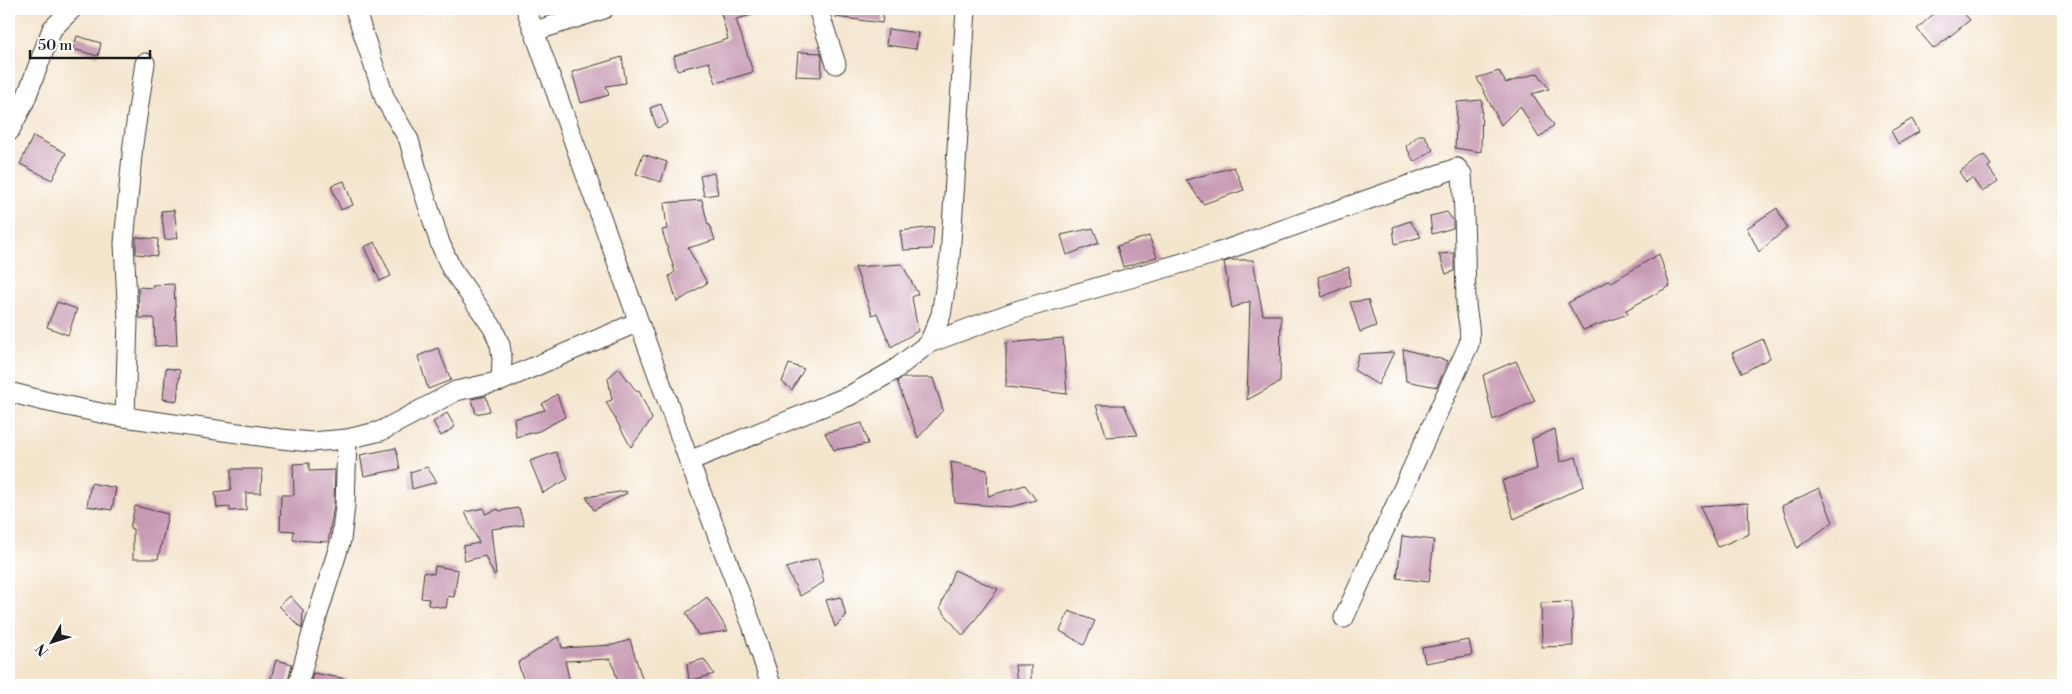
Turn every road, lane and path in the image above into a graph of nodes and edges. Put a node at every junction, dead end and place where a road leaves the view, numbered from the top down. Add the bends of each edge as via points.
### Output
1 (72, 9) edge
2 (355, 9) edge
3 (526, 9) edge
4 (604, 9) edge
5 (818, 9) edge
6 (966, 9) edge
7 (535, 31) junction
8 (145, 63) dead end
9 (836, 64) dead end
10 (9, 132) edge
11 (638, 322) junction
12 (928, 343) junction
13 (501, 381) junction
14 (9, 392) edge
15 (126, 417) junction
16 (347, 439) junction
17 (689, 462) junction
18 (1344, 618) dead end
19 (298, 685) edge
20 (771, 685) edge

1 - 10 street via 52,29 24,103
2 - 13 street via 385,99 409,140 440,243 451,268 493,328 500,345
3 - 7 street
4 - 7 street
5 - 9 street
6 - 12 street via 950,257 941,315
7 - 11 street
8 - 15 street via 132,144 124,243 128,320
11 - 13 street
11 - 17 street
12 - 17 street via 893,371 849,396
12 - 18 street via 1019,310 1217,253 1457,168 1462,174 1465,216 1469,344
13 - 16 street via 456,391 381,431
14 - 15 street
15 - 16 street via 311,442
16 - 19 street via 341,540
17 - 20 street via 752,625

